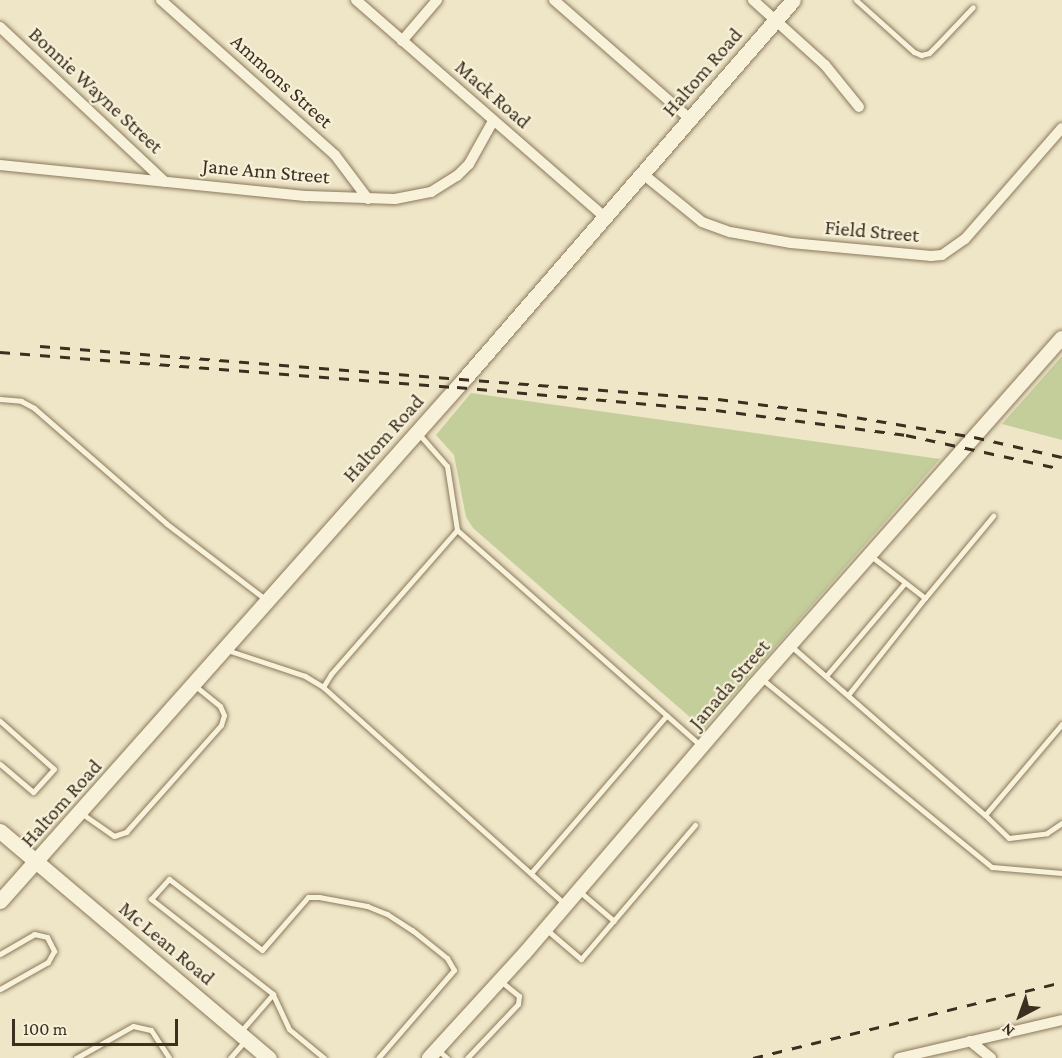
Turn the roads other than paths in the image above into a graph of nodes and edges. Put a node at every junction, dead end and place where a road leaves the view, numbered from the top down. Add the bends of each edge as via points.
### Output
1 (161, 0) edge
2 (356, 0) edge
3 (437, 0) edge
4 (554, 0) edge
5 (753, 0) edge
6 (793, 0) edge
7 (856, 0) edge
8 (973, 7) dead end
9 (775, 20) junction
10 (0, 27) edge
11 (402, 41) junction
12 (859, 107) dead end
13 (690, 119) junction
14 (494, 121) junction
15 (1062, 128) edge
16 (0, 165) edge
17 (643, 174) junction
18 (165, 182) junction
19 (368, 199) junction
20 (604, 217) junction
21 (1062, 338) edge
22 (0, 399) edge
23 (417, 431) junction
24 (993, 516) dead end
25 (457, 530) junction
26 (870, 555) junction
27 (905, 583) junction
28 (925, 598) junction
29 (266, 600) junction
30 (790, 645) junction
31 (224, 650) junction
32 (826, 676) junction
33 (761, 678) junction
34 (193, 685) junction
35 (323, 687) junction
36 (848, 694) junction
37 (667, 716) junction
38 (0, 721) edge
39 (1062, 724) edge
40 (702, 747) junction
41 (0, 764) edge
42 (81, 813) junction
43 (985, 815) junction
44 (1062, 823) edge
45 (695, 825) dead end
46 (0, 831) edge
47 (36, 862) junction
48 (531, 873) junction
49 (1062, 873) edge
50 (579, 891) junction
51 (0, 901) edge
52 (566, 905) junction
53 (614, 921) junction
54 (546, 929) junction
55 (0, 954) edge
56 (501, 981) junction
57 (0, 989) edge
58 (273, 994) junction
59 (1062, 1020) edge
60 (243, 1036) junction
61 (970, 1041) junction
62 (438, 1055) edge
63 (76, 1058) edge
64 (169, 1058) edge
65 (230, 1058) edge
66 (269, 1058) edge
67 (324, 1058) edge
68 (378, 1058) edge
69 (467, 1058) edge
70 (899, 1058) edge
71 (991, 1058) edge

1 - 19 street, Ammons Street via 335,155
2 - 11 street, Mack Road
3 - 11 street
4 - 13 street
5 - 9 street
6 - 9 main road, Haltom Road
7 - 8 lane via 921,55 929,53
9 - 12 street via 825,65
9 - 13 main road, Haltom Road
10 - 18 street, Bonnie Wayne Street
11 - 14 street, Mack Road
13 - 17 main road, Haltom Road
14 - 19 street, Jane Ann Street via 468,164 444,185 414,197
14 - 20 street, Mack Road
15 - 17 street, Field Street via 965,239 942,255 791,243 729,232 702,222
16 - 18 street, Jane Ann Street
17 - 20 main road, Haltom Road
18 - 19 street, Jane Ann Street
20 - 23 main road, Haltom Road
21 - 26 street, Janada Street
22 - 29 lane via 21,401 34,408 167,524
23 - 25 lane via 447,466
23 - 29 main road, Haltom Road
24 - 28 lane
25 - 35 lane
25 - 37 lane
26 - 27 lane
26 - 30 street, Janada Street
27 - 28 lane
27 - 32 lane
28 - 36 lane
29 - 31 main road, Haltom Road
30 - 32 lane
30 - 33 street, Janada Street
31 - 34 main road, Haltom Road
31 - 35 lane via 304,675
32 - 36 lane
33 - 40 street, Janada Street
33 - 49 lane via 992,867
34 - 42 main road, Haltom Road
34 - 42 lane via 220,706 224,715 221,725 126,832 114,836
35 - 48 lane
36 - 43 lane
37 - 40 lane
37 - 48 lane
38 - 41 lane via 54,769 33,792
39 - 43 lane
40 - 50 street, Janada Street
42 - 47 main road, Haltom Road
43 - 44 lane via 1009,838 1047,833
45 - 53 lane
46 - 47 main road, Mc Lean Road
47 - 51 main road, Haltom Road
47 - 60 main road, Mc Lean Road
48 - 52 lane
50 - 52 street, Janada Street
50 - 53 lane
52 - 54 street, Janada Street
53 - 54 lane via 581,959
54 - 56 street, Janada Street
55 - 57 lane via 34,934 47,937 54,951 48,962
56 - 62 street, Janada Street
56 - 69 lane via 519,996 518,1004
58 - 60 lane
58 - 67 lane via 288,1029
58 - 68 lane via 152,899 168,879 262,950 308,897 319,897 387,914 447,958 454,970
59 - 61 street
60 - 65 lane
60 - 66 main road, Mc Lean Road
61 - 70 street
61 - 71 street
63 - 64 lane via 133,1026 151,1030

